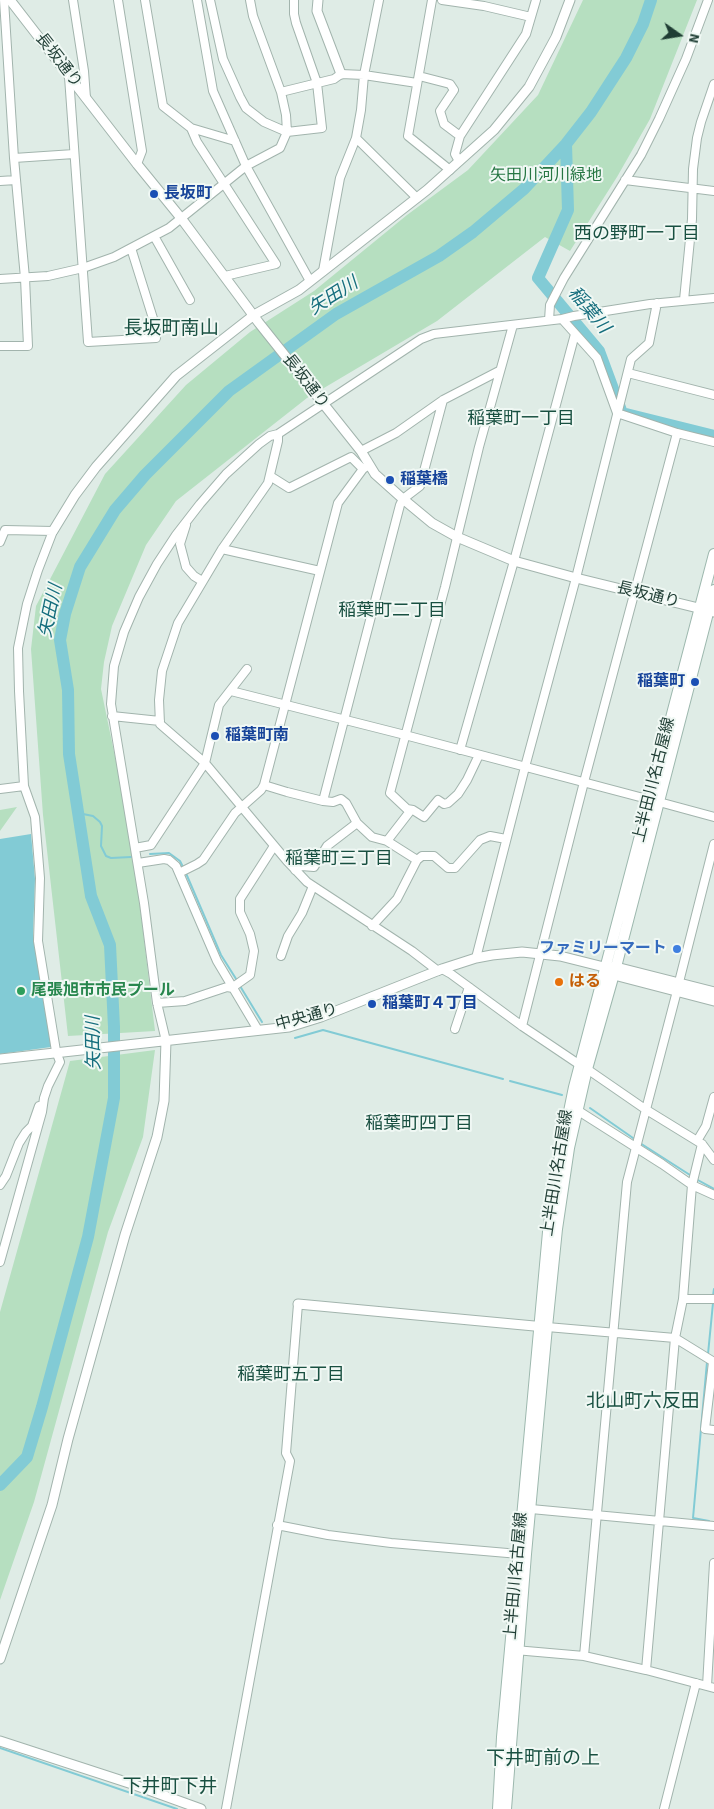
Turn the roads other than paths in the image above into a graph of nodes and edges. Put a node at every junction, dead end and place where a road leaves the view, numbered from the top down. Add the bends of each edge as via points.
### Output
1 (73, 0) edge
2 (118, 0) edge
3 (145, 0) edge
4 (197, 0) edge
5 (210, 0) edge
6 (250, 0) edge
7 (294, 0) edge
8 (318, 0) edge
9 (379, 0) edge
10 (432, 0) edge
11 (442, 0) edge
12 (536, 0) edge
13 (570, 0) edge
14 (708, 0) edge
15 (5, 3) edge
16 (484, 3) edge
17 (531, 17) junction
18 (341, 74) junction
19 (364, 75) junction
20 (70, 77) junction
21 (418, 80) junction
22 (9, 83) junction
23 (317, 83) junction
24 (0, 84) edge
25 (714, 84) edge
26 (281, 92) junction
27 (86, 98) junction
28 (190, 128) junction
29 (287, 132) junction
30 (460, 136) junction
31 (356, 138) junction
32 (235, 142) junction
33 (74, 154) junction
34 (14, 158) junction
35 (459, 162) junction
36 (137, 164) junction
37 (246, 166) junction
38 (450, 170) junction
39 (16, 180) junction
40 (625, 180) junction
41 (0, 181) edge
42 (223, 183) junction
43 (693, 190) junction
44 (714, 191) edge
45 (417, 198) junction
46 (181, 218) junction
47 (154, 236) junction
48 (131, 248) junction
49 (83, 268) junction
50 (323, 271) junction
51 (225, 276) junction
52 (25, 278) junction
53 (0, 279) edge
54 (310, 281) junction
55 (714, 298) edge
56 (190, 300) dead end
57 (684, 300) junction
58 (657, 303) junction
59 (563, 318) junction
60 (256, 319) junction
61 (549, 320) junction
62 (513, 325) junction
63 (575, 334) junction
64 (0, 346) edge
65 (500, 371) junction
66 (628, 373) junction
67 (714, 395) edge
68 (443, 400) junction
69 (321, 402) junction
70 (619, 409) junction
71 (677, 433) junction
72 (278, 434) junction
73 (714, 442) edge
74 (361, 451) junction
75 (366, 467) junction
76 (270, 476) junction
77 (403, 499) junction
78 (186, 523) junction
79 (53, 531) junction
80 (457, 537) junction
81 (0, 542) edge
82 (222, 549) junction
83 (714, 554) edge
84 (514, 561) junction
85 (320, 571) junction
86 (576, 578) junction
87 (202, 581) junction
88 (714, 590) edge
89 (636, 593) junction
90 (707, 611) edge
91 (247, 669) dead end
92 (231, 691) junction
93 (285, 705) junction
94 (112, 716) junction
95 (160, 720) junction
96 (344, 720) junction
97 (405, 735) junction
98 (460, 750) junction
99 (479, 755) junction
100 (204, 763) junction
101 (525, 768) junction
102 (584, 782) junction
103 (264, 785) junction
104 (24, 786) junction
105 (0, 789) edge
106 (323, 801) junction
107 (655, 801) junction
108 (241, 807) junction
109 (411, 810) junction
110 (714, 817) edge
111 (357, 823) junction
112 (506, 839) junction
113 (387, 840) junction
114 (714, 844) edge
115 (274, 846) junction
116 (136, 848) junction
117 (417, 860) junction
118 (138, 863) junction
119 (295, 870) junction
120 (183, 871) junction
121 (313, 886) junction
122 (372, 926) junction
123 (540, 953) junction
124 (281, 956) dead end
125 (476, 958) junction
126 (604, 967) junction
127 (440, 970) junction
128 (615, 971) junction
129 (236, 986) junction
130 (678, 987) junction
131 (468, 988) junction
132 (714, 992) edge
133 (714, 1001) edge
134 (157, 1003) junction
135 (522, 1026) junction
136 (456, 1029) dead end
137 (258, 1030) junction
138 (163, 1042) junction
139 (56, 1051) junction
140 (0, 1058) edge
141 (584, 1067) junction
142 (714, 1097) edge
143 (44, 1098) junction
144 (646, 1109) junction
145 (577, 1110) junction
146 (700, 1142) junction
147 (636, 1146) junction
148 (714, 1160) edge
149 (0, 1185) edge
150 (692, 1185) junction
151 (714, 1195) edge
152 (0, 1262) edge
153 (683, 1299) junction
154 (714, 1299) edge
155 (298, 1304) joint
156 (544, 1327) junction
157 (612, 1332) junction
158 (675, 1338) junction
159 (714, 1362) edge
160 (714, 1430) edge
161 (531, 1509) junction
162 (596, 1514) junction
163 (659, 1521) junction
164 (277, 1526) junction
165 (714, 1526) edge
166 (519, 1554) junction
167 (714, 1563) edge
168 (515, 1650) junction
169 (584, 1656) junction
170 (0, 1659) edge
171 (646, 1670) junction
172 (696, 1683) junction
173 (710, 1687) edge
174 (0, 1741) edge
175 (201, 1809) edge
176 (226, 1809) edge
177 (498, 1809) edge
178 (506, 1809) edge
179 (664, 1809) edge

1 - 27 street
2 - 36 street via 142,151
3 - 28 street via 163,106
4 - 32 street via 214,91
5 - 29 street via 223,59 246,108 264,122
6 - 26 street
7 - 23 street via 296,24
8 - 18 street via 317,11
9 - 19 street
10 - 21 street
11 - 16 street
12 - 17 street
13 - 35 street via 556,37 530,87 494,130
14 - 40 street via 664,107
15 - 20 street, 長坂通り
15 - 22 street
16 - 17 street
17 - 30 street via 526,34
18 - 19 street
18 - 23 street
19 - 21 street
19 - 31 street
20 - 27 street, 長坂通り
20 - 33 street
21 - 30 street via 450,84 454,90 440,111 444,124
21 - 38 street via 408,136
22 - 24 street
22 - 34 street
23 - 26 street
23 - 29 street via 322,128
25 - 43 street via 697,138
26 - 29 street
27 - 36 street, 長坂通り
28 - 32 street
28 - 42 street
29 - 37 street via 280,148
30 - 35 street via 455,154
31 - 45 street
31 - 50 street via 340,178
32 - 37 street
33 - 34 street
33 - 49 street
34 - 39 street
35 - 38 street
36 - 46 street, 長坂通り
37 - 42 street
37 - 54 street
38 - 45 street
39 - 41 street
39 - 52 street
40 - 43 street
40 - 61 street via 556,293 550,305
42 - 46 street
42 - 51 street via 276,264
43 - 44 street
43 - 57 street
45 - 50 street
46 - 47 street
46 - 51 street, 長坂通り
47 - 48 street
47 - 56 street
48 - 49 street
48 - 49 street via 156,328 156,338 88,342
49 - 52 street
50 - 54 street
51 - 60 street, 長坂通り
52 - 53 street
52 - 64 street via 28,346
54 - 60 street
55 - 57 street
57 - 58 street
58 - 59 street
58 - 66 street via 649,343 631,359
59 - 61 street
59 - 63 street
60 - 69 street, 長坂通り
60 - 79 street via 176,376 96,466
61 - 62 street
62 - 65 street
62 - 69 street via 422,338
63 - 70 street via 597,358
63 - 84 street
65 - 68 street
65 - 80 street
66 - 67 street
66 - 70 street
68 - 74 street via 396,433
68 - 77 street via 420,486
69 - 72 street
69 - 74 street, 長坂通り
70 - 71 street
70 - 86 street
71 - 73 street
71 - 89 street
72 - 76 street
72 - 78 street via 259,444 226,474
74 - 75 street, 長坂通り
75 - 76 street via 351,457 289,488
75 - 77 street, 長坂通り
75 - 85 street via 338,503
76 - 82 street
77 - 80 street, 長坂通り via 432,523
77 - 96 street
78 - 87 street via 180,544 183,558 189,572
78 - 94 street via 157,564 124,632 114,666
79 - 81 street via 5,530
79 - 104 street via 27,604 18,648
80 - 84 street, 長坂通り
80 - 97 street
82 - 85 street
82 - 87 street
83 - 90 main road, 上半田川名古屋線
84 - 86 street, 長坂通り
84 - 98 street
85 - 93 street
86 - 89 street, 長坂通り
86 - 101 street
87 - 95 street via 178,623 168,650 160,685
88 - 90 main road, 上半田川名古屋線
89 - 90 street, 長坂通り
89 - 102 street
90 - 107 main road, 上半田川名古屋線
91 - 92 street
92 - 93 street
92 - 100 street via 219,705
93 - 96 street
93 - 103 street
94 - 95 street
94 - 116 street
95 - 100 street via 160,724
96 - 97 street
96 - 106 street
97 - 98 street
97 - 109 street via 390,793
98 - 99 street
99 - 101 street
99 - 109 street via 463,787 448,804 438,800 424,817
100 - 108 street
100 - 116 street via 151,845
101 - 102 street
101 - 112 street
102 - 107 street
102 - 123 street
103 - 106 street
103 - 108 street
104 - 105 street
104 - 139 street via 34,818 40,878 38,940
106 - 111 street via 341,799
107 - 110 street
107 - 126 main road, 上半田川名古屋線
107 - 128 main road, 上半田川名古屋線
108 - 115 street
108 - 120 street via 202,860
109 - 113 street
111 - 113 street via 372,837
111 - 119 street via 327,846 314,867 301,866
112 - 117 street via 490,836 480,840 456,868 448,868 431,855
112 - 125 street
113 - 117 street
114 - 130 street
115 - 119 street
115 - 129 street via 240,899 240,912 254,951 250,975
116 - 118 street
117 - 122 street via 397,899
118 - 120 street via 164,859
118 - 134 street
119 - 121 street
120 - 129 street via 217,961
121 - 122 street
121 - 124 street
122 - 127 street
123 - 125 street, 中央通り via 492,954
123 - 126 street, 中央通り
123 - 135 street
125 - 127 street, 中央通り
126 - 128 street, 中央通り
126 - 141 main road, 上半田川名古屋線
127 - 131 street via 452,974
127 - 137 street, 中央通り via 321,1017 289,1027
128 - 130 street, 中央通り
128 - 141 main road, 上半田川名古屋線
129 - 134 street via 185,1001
129 - 137 street
130 - 132 street, 中央通り
130 - 133 street, 中央通り
130 - 144 street
131 - 135 street
131 - 136 street
134 - 138 street
135 - 141 street
137 - 138 street, 中央通り
138 - 139 street, 中央通り
138 - 170 street via 164,1101 157,1138 125,1235 52,1504
139 - 140 street, 中央通り
139 - 143 street via 60,1062
141 - 144 street
141 - 145 main road, 上半田川名古屋線
141 - 156 main road, 上半田川名古屋線 via 569,1105 554,1185 548,1232
142 - 146 street
143 - 149 street
143 - 152 street
144 - 146 street
144 - 147 street
145 - 147 street
145 - 156 main road, 上半田川名古屋線 via 562,1189
146 - 148 street
146 - 150 street
147 - 150 street
147 - 157 street via 627,1182
150 - 151 street
150 - 153 street
153 - 154 street
153 - 158 street
155 - 156 street
155 - 164 street via 286,1453 290,1461
156 - 157 street
156 - 161 main road, 上半田川名古屋線
156 - 166 main road, 上半田川名古屋線
157 - 158 street
157 - 162 street
158 - 159 street
158 - 163 street
159 - 160 street via 706,1429
161 - 162 street
161 - 168 main road, 上半田川名古屋線
162 - 163 street
162 - 169 street
163 - 165 street
163 - 171 street
164 - 166 street via 391,1543
164 - 176 street
166 - 168 main road, 上半田川名古屋線
167 - 173 street
168 - 169 street
168 - 177 main road, 上半田川名古屋線
168 - 178 main road, 上半田川名古屋線
169 - 171 street
171 - 172 street
172 - 173 street
172 - 179 street
174 - 175 street

